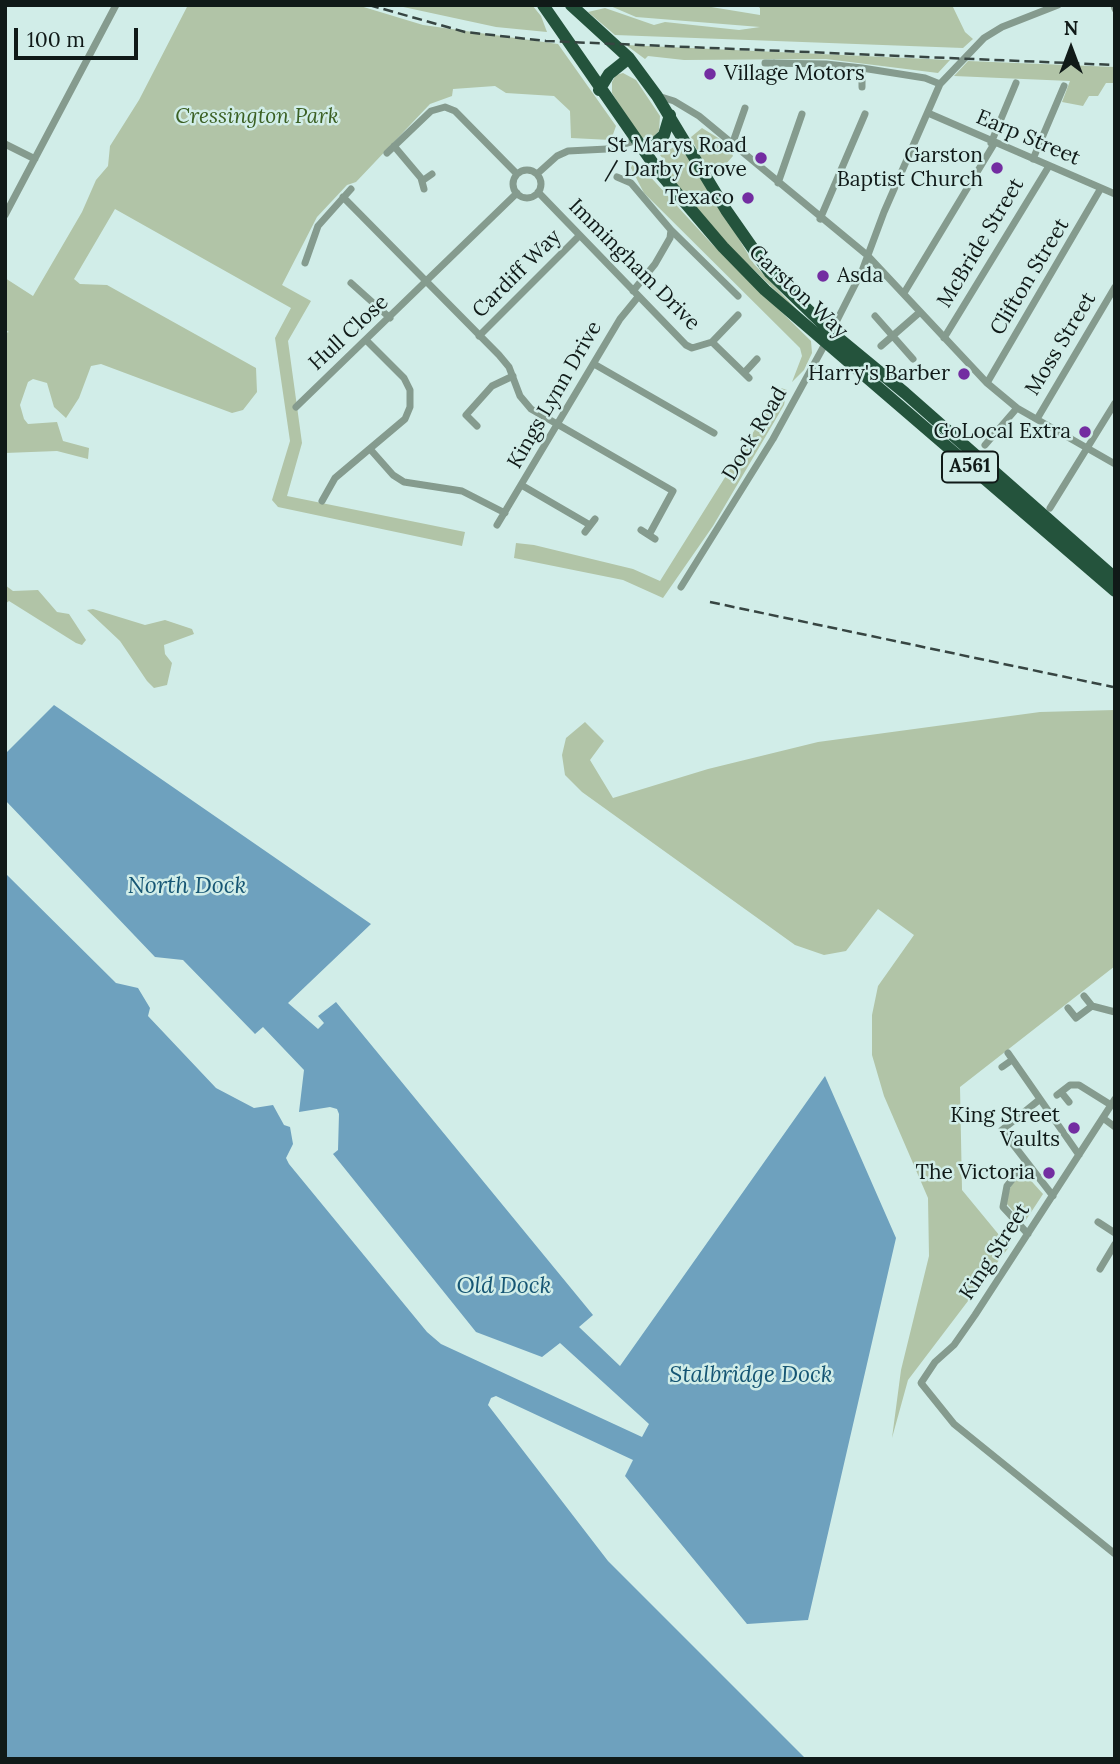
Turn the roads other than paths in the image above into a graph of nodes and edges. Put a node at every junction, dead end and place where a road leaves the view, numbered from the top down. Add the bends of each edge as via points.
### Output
1 (116, 5) edge
2 (543, 5) edge
3 (571, 5) edge
4 (1058, 5) edge
5 (626, 55) junction
6 (765, 63) dead end
7 (775, 63) junction
8 (862, 68) junction
9 (775, 81) dead end
10 (1016, 83) dead end
11 (940, 84) junction
12 (1064, 86) dead end
13 (862, 87) dead end
14 (599, 90) junction
15 (657, 96) junction
16 (745, 108) dead end
17 (802, 114) dead end
18 (865, 114) dead end
19 (928, 114) junction
20 (670, 115) junction
21 (733, 142) junction
22 (992, 143) junction
23 (5, 144) edge
24 (637, 144) junction
25 (394, 146) junction
26 (387, 153) dead end
27 (34, 159) junction
28 (1033, 159) junction
29 (1049, 166) junction
30 (432, 174) dead end
31 (517, 174) junction
32 (537, 174) junction
33 (617, 177) dead end
34 (778, 183) junction
35 (1101, 188) junction
36 (351, 190) dead end
37 (538, 191) junction
38 (517, 193) junction
39 (1115, 194) edge
40 (343, 197) junction
41 (5, 215) edge
42 (820, 219) junction
43 (671, 230) junction
44 (579, 236) junction
45 (867, 255) junction
46 (305, 263) dead end
47 (351, 283) dead end
48 (426, 284) junction
49 (1115, 287) edge
50 (904, 293) junction
51 (636, 294) junction
52 (738, 296) dead end
53 (920, 312) junction
54 (738, 315) dead end
55 (875, 316) dead end
56 (390, 318) junction
57 (479, 335) junction
58 (892, 336) junction
59 (828, 338) junction
60 (944, 338) junction
61 (366, 340) junction
62 (712, 342) junction
63 (881, 346) dead end
64 (757, 359) dead end
65 (914, 359) dead end
66 (594, 364) junction
67 (513, 376) junction
68 (987, 383) junction
69 (1115, 403) edge
70 (296, 407) dead end
71 (1017, 408) junction
72 (1037, 419) junction
73 (557, 425) junction
74 (477, 426) dead end
75 (713, 433) dead end
76 (985, 445) dead end
77 (370, 449) junction
78 (1086, 449) junction
79 (1115, 464) edge
80 (523, 486) junction
81 (323, 501) dead end
82 (1050, 508) dead end
83 (505, 513) junction
84 (498, 525) dead end
85 (590, 525) dead end
86 (648, 535) dead end
87 (1115, 578) edge
88 (681, 587) dead end
89 (1115, 591) edge
90 (1084, 996) dead end
91 (1092, 1006) junction
92 (1068, 1008) dead end
93 (1115, 1012) edge
94 (1002, 1067) dead end
95 (1039, 1100) junction
96 (1069, 1102) dead end
97 (1113, 1102) edge
98 (1103, 1118) junction
99 (1115, 1127) edge
100 (1079, 1155) junction
101 (1026, 1162) junction
102 (1053, 1196) junction
103 (1098, 1222) dead end
104 (1115, 1233) edge
105 (1028, 1234) junction
106 (1115, 1244) edge
107 (1100, 1269) dead end
108 (1115, 1555) edge

1 - 27 street
2 - 14 highway, A561
3 - 5 highway, A561
4 - 11 street, Dock Road via 984,38
5 - 14 highway
5 - 15 highway, A561
6 - 7 street
7 - 8 street
7 - 9 street
8 - 11 street
8 - 13 street
10 - 22 street
11 - 19 street, Dock Road
12 - 28 street
14 - 24 highway, A561
15 - 20 highway, Garston Way / A561
15 - 21 street via 699,116
16 - 21 street
17 - 34 street
18 - 42 street
19 - 22 street, Earp Street
19 - 45 street, Dock Road
20 - 24 highway via 664,135 654,144
20 - 59 highway, Garston Way / A561 via 759,259
21 - 34 street
22 - 28 street, Earp Street
22 - 50 street
23 - 27 street
24 - 32 street via 568,151
24 - 59 highway, Garston Way / A561 via 731,255
25 - 26 street
25 - 30 street via 423,185
25 - 31 street via 431,111 445,107 455,111
27 - 41 street
28 - 29 street, Earp Street
29 - 35 street, Earp Street
29 - 60 street, McBride Street
31 - 32 street via 527,170
31 - 38 street via 513,184
32 - 37 street
33 - 43 street via 632,180
34 - 42 street
35 - 39 street, Earp Street
35 - 68 street, Clifton Street
36 - 40 street
37 - 38 street via 527,197
37 - 44 street, Immingham Drive
38 - 48 street, Hull Close
40 - 46 street via 318,226
40 - 48 street
42 - 45 street
43 - 51 street, Kings Lynn Drive
43 - 52 street
44 - 51 street, Immingham Drive
44 - 57 street, Cardiff Way
45 - 50 street
45 - 59 street, Dock Road
47 - 56 street
48 - 56 street, Hull Close
48 - 57 street
49 - 72 street, Moss Street
50 - 53 street
51 - 62 street, Immingham Drive via 686,345 692,348
51 - 66 street, Kings Lynn Drive
53 - 58 street
53 - 60 street
54 - 62 street, Immingham Drive
55 - 58 street
56 - 61 street, Hull Close
57 - 67 street
58 - 63 street
58 - 65 street
59 - 87 highway, Garston Way / A561 via 905,393
59 - 88 street, Dock Road via 773,439
59 - 89 highway, Garston Way / A561
60 - 68 street
61 - 70 street, Hull Close
61 - 77 street via 404,378 411,398 405,419
62 - 64 street, Immingham Drive via 746,376
66 - 73 street, Kings Lynn Drive
66 - 75 street
67 - 73 street via 531,409
67 - 74 street via 492,386 466,415
68 - 71 street
69 - 78 street
71 - 72 street
71 - 76 street
72 - 78 street
73 - 80 street, Kings Lynn Drive
73 - 86 street via 673,491
77 - 81 street via 335,478
77 - 83 street via 404,482 462,491
78 - 79 street
78 - 82 street
80 - 83 street, Kings Lynn Drive
80 - 85 street
83 - 84 street, Kings Lynn Drive
90 - 91 street
91 - 92 street via 1076,1018
91 - 93 street
94 - 95 street via 1010,1057
95 - 100 street
95 - 101 street via 1002,1130
96 - 97 street via 1059,1093 1079,1086
97 - 98 street, King Street
98 - 99 street
98 - 100 street, King Street
100 - 102 street, King Street
101 - 102 street
101 - 105 street via 1007,1185 1003,1207
102 - 105 street, King Street
103 - 104 street
105 - 108 street, King Street via 954,1345 921,1383 954,1423
106 - 107 street

